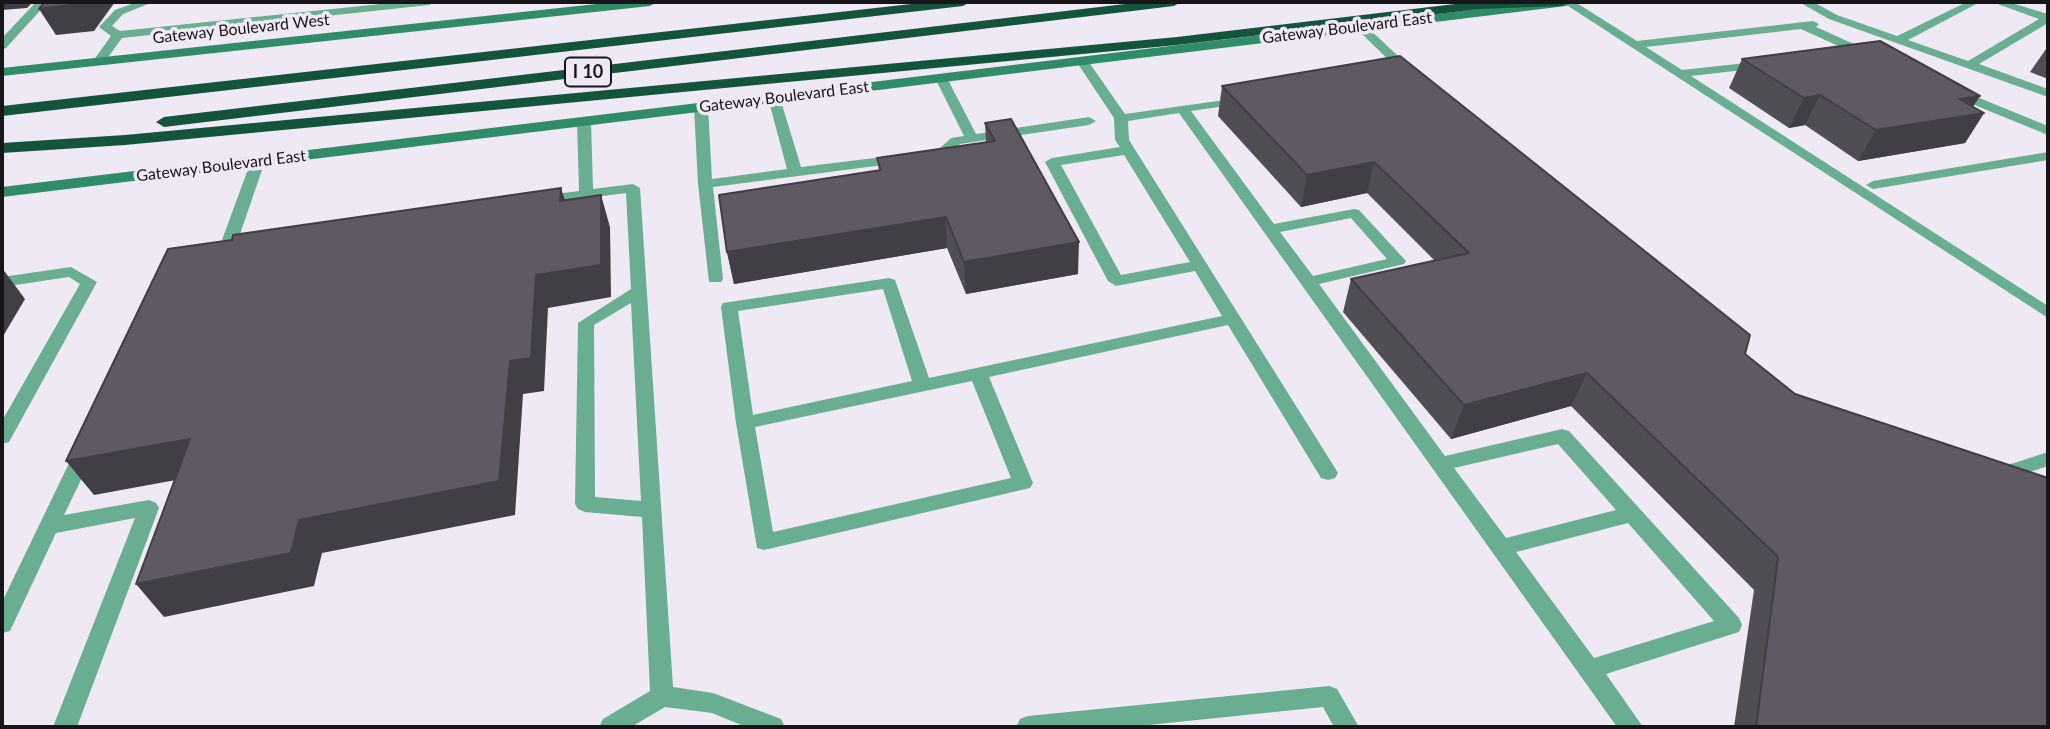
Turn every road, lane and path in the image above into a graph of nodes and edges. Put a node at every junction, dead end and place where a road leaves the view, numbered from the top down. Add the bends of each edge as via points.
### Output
1 (42, 2) edge
2 (159, 2) edge
3 (429, 2) edge
4 (650, 2) edge
5 (886, 2) edge
6 (963, 2) edge
7 (1174, 2) edge
8 (1566, 2) edge
9 (1805, 2) edge
10 (1975, 2) edge
11 (1997, 2) edge
12 (624, 3) edge
13 (143, 4) edge
14 (322, 9) edge
15 (1833, 18) junction
16 (2048, 18) edge
17 (1802, 25) junction
18 (1362, 27) junction
19 (116, 32) junction
20 (313, 38) junction
21 (1898, 40) junction
22 (2, 45) edge
23 (1636, 46) junction
24 (528, 51) junction
25 (1831, 54) edge
26 (99, 61) junction
27 (1082, 61) junction
28 (1776, 62) edge
29 (1969, 65) junction
30 (2, 72) edge
31 (1681, 74) junction
32 (941, 78) junction
33 (1409, 78) edge
34 (1947, 88) edge
35 (2048, 93) edge
36 (774, 98) junction
37 (1250, 99) edge
38 (701, 107) junction
39 (1183, 109) junction
40 (2, 111) edge
41 (1121, 118) junction
42 (584, 121) junction
43 (1088, 121) dead end
44 (2048, 131) edge
45 (972, 139) junction
46 (2, 141) edge
47 (2, 148) edge
48 (1129, 150) junction
49 (2048, 156) edge
50 (258, 161) junction
51 (794, 172) junction
52 (705, 184) junction
53 (1873, 185) dead end
54 (2, 192) edge
55 (586, 194) junction
56 (517, 202) edge
57 (1270, 229) junction
58 (230, 240) edge
59 (1199, 265) junction
60 (715, 279) dead end
61 (2, 282) edge
62 (1308, 282) junction
63 (639, 291) junction
64 (2048, 313) edge
65 (1233, 319) junction
66 (979, 375) junction
67 (923, 387) junction
68 (745, 423) junction
69 (2, 437) edge
70 (90, 441) edge
71 (1440, 464) junction
72 (2044, 464) edge
73 (1986, 466) edge
74 (1328, 473) dead end
75 (651, 510) junction
76 (1632, 514) junction
77 (49, 526) junction
78 (1501, 548) junction
79 (2, 624) edge
80 (1589, 669) junction
81 (662, 696) junction
82 (1112, 723) edge
83 (65, 727) edge
84 (611, 727) edge
85 (773, 727) edge
86 (1028, 727) edge
87 (1347, 727) edge
88 (1631, 727) edge

1 - 22 lane
2 - 13 lane
3 - 14 lane
4 - 12 main road, Gateway Boulevard West
5 - 24 highway via 646,29
6 - 24 highway, I 10
7 - 46 highway, I 10
8 - 18 main road, Gateway Boulevard East
8 - 23 lane
8 - 47 highway via 1479,5 1127,46
9 - 15 lane
10 - 21 lane
11 - 16 lane
12 - 20 main road, Gateway Boulevard West
13 - 19 lane via 130,24
14 - 19 lane
14 - 20 lane
15 - 17 lane
15 - 21 lane
16 - 29 lane
17 - 23 lane
17 - 25 lane via 1865,53
18 - 27 main road, Gateway Boulevard East
18 - 33 lane
19 - 26 lane
20 - 26 main road, Gateway Boulevard West
21 - 29 lane
23 - 31 lane
24 - 40 highway, I 10
26 - 30 main road, Gateway Boulevard West
27 - 32 main road, Gateway Boulevard East
27 - 41 lane
28 - 31 lane
29 - 35 lane
31 - 64 lane
32 - 36 main road, Gateway Boulevard East
32 - 45 lane
34 - 44 lane
36 - 38 main road, Gateway Boulevard East
36 - 51 lane
37 - 39 lane
38 - 42 main road, Gateway Boulevard East
38 - 52 lane
39 - 41 lane
39 - 57 lane
41 - 48 lane via 1122,140
42 - 50 main road, Gateway Boulevard East
42 - 55 lane
43 - 45 lane
45 - 51 lane via 956,141 943,153
48 - 59 lane
48 - 59 lane via 1052,162 1116,281
49 - 53 lane
50 - 54 main road, Gateway Boulevard East
50 - 58 lane
51 - 52 lane
52 - 60 lane
55 - 56 lane
55 - 63 lane via 633,188
57 - 62 lane
57 - 62 lane via 1354,213 1398,261
59 - 65 lane
61 - 69 lane via 71,272 89,282
62 - 71 lane
63 - 75 lane
63 - 75 lane via 586,323 585,504
65 - 66 lane
65 - 74 lane
66 - 67 lane
66 - 68 lane via 1023,483 764,542
67 - 68 lane
67 - 68 lane via 889,283 729,307
70 - 77 lane
71 - 76 lane via 1562,436
71 - 78 lane
72 - 73 lane via 2008,472
75 - 81 lane
76 - 78 lane
76 - 80 lane via 1731,625
77 - 79 lane
77 - 83 lane via 149,508
78 - 80 lane
80 - 88 lane
81 - 84 lane
81 - 85 lane via 713,704
82 - 86 lane
82 - 87 lane via 1329,696

